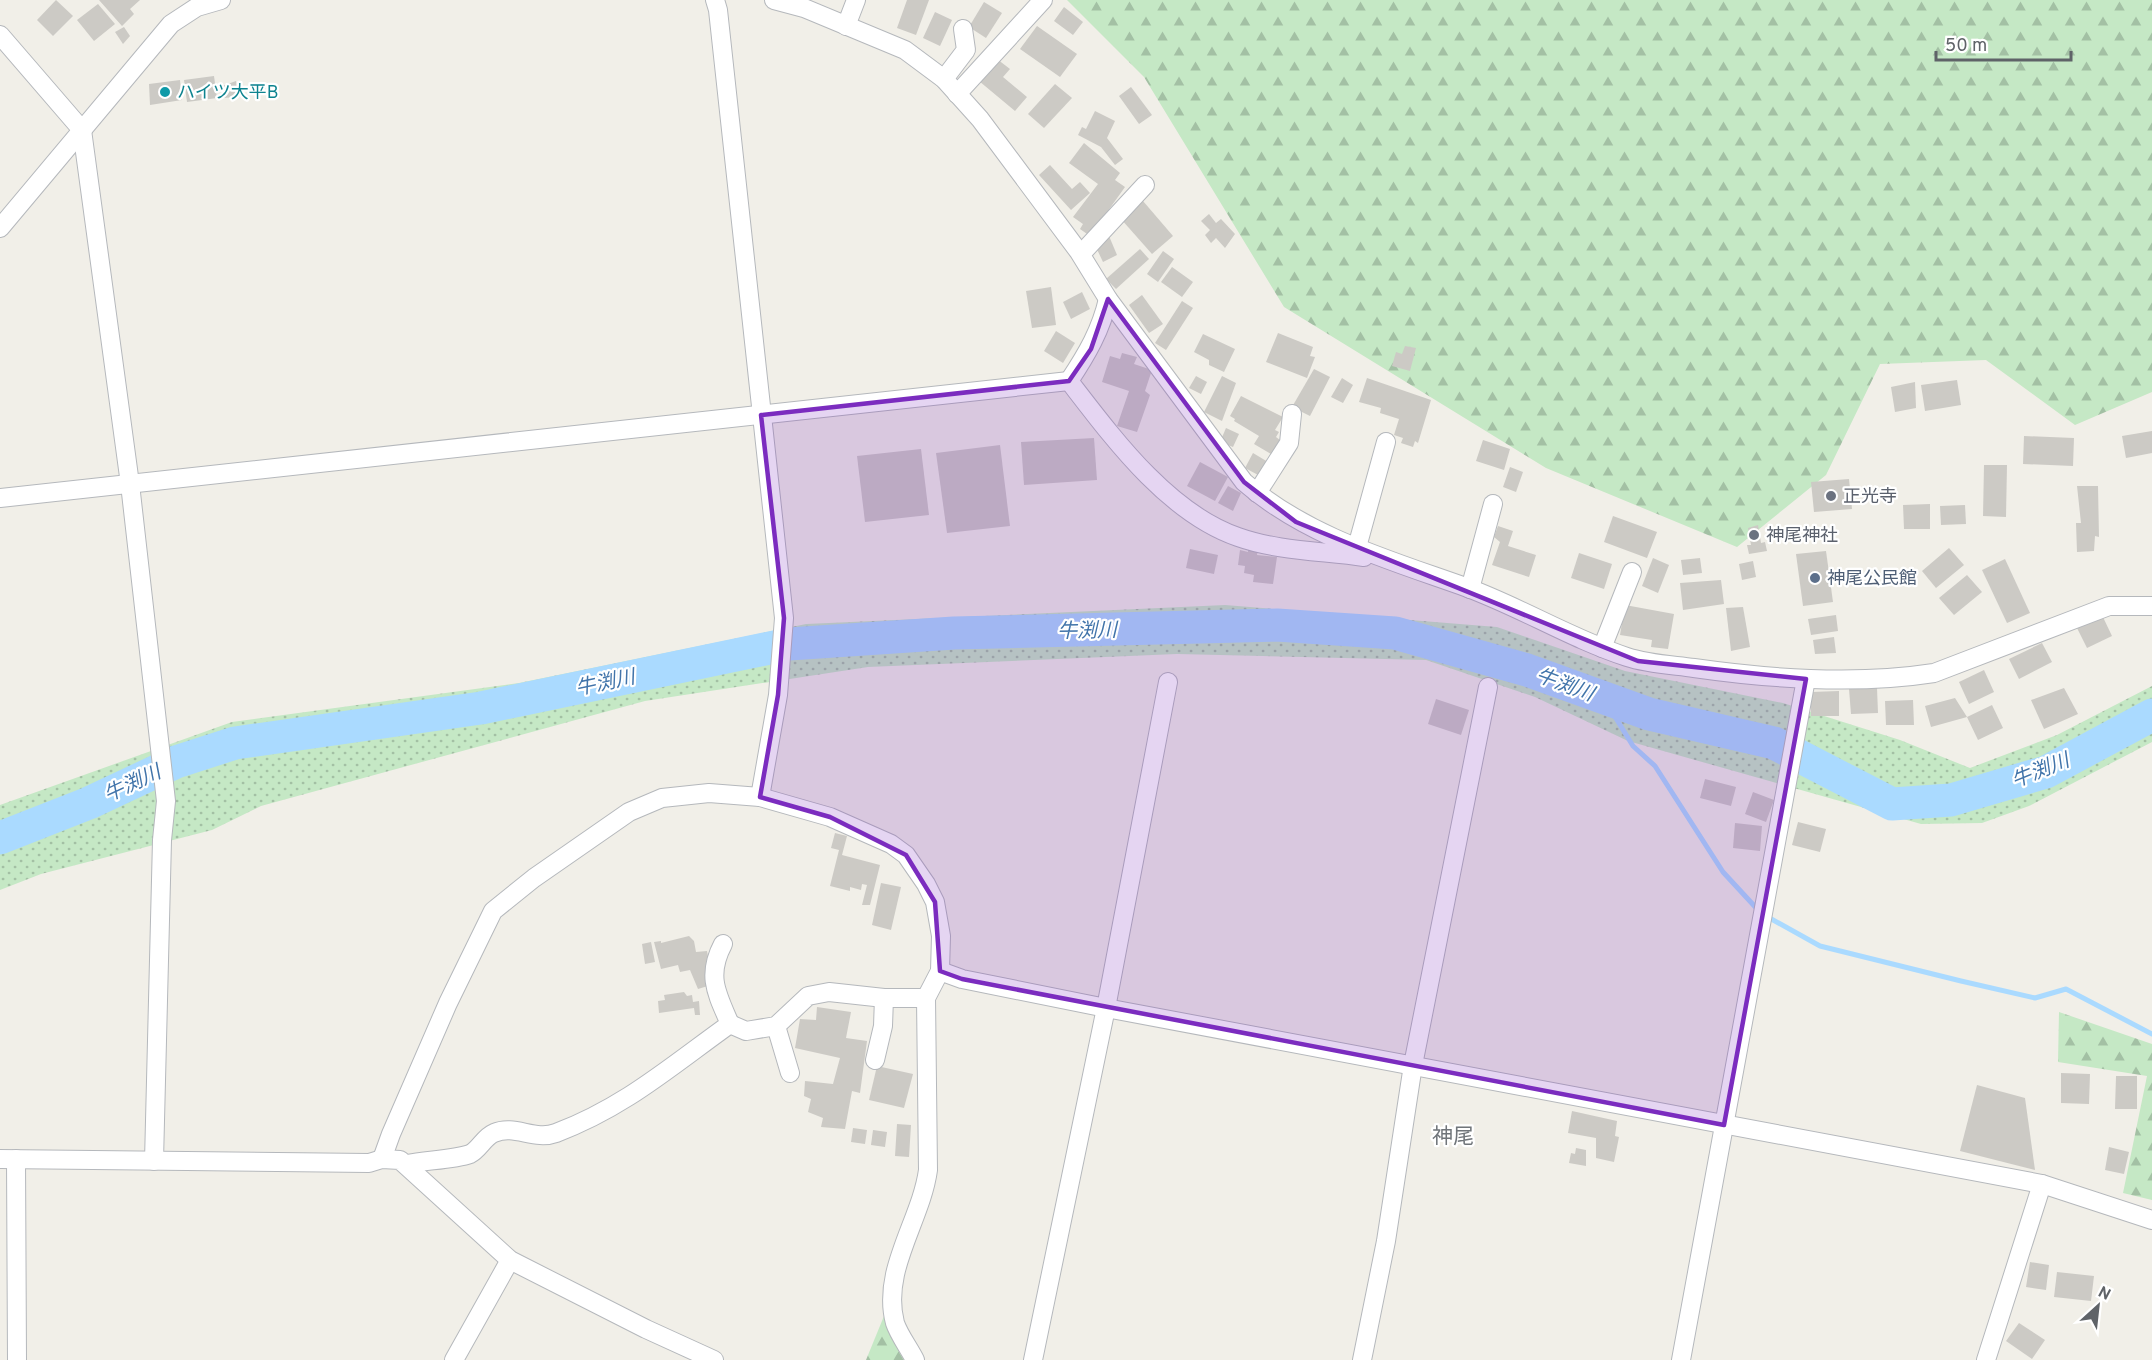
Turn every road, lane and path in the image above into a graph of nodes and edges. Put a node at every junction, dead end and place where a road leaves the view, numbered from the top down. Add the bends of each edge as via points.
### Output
1 (221, 0) edge
2 (715, 0) edge
3 (774, 0) edge
4 (856, 0) edge
5 (1043, 0) edge
6 (801, 3) edge
7 (846, 26) junction
8 (963, 29) dead end
9 (0, 35) edge
10 (944, 80) junction
11 (957, 94) junction
12 (82, 130) junction
13 (1144, 185) dead end
14 (0, 228) edge
15 (1080, 254) junction
16 (1108, 299) junction
17 (1070, 381) junction
18 (1292, 414) dead end
19 (761, 415) junction
20 (1386, 442) dead end
21 (130, 484) junction
22 (1257, 493) junction
23 (0, 498) edge
24 (1493, 504) dead end
25 (1357, 547) junction
26 (1389, 560) junction
27 (1632, 572) dead end
28 (1470, 589) junction
29 (2152, 606) edge
30 (1602, 648) junction
31 (1806, 679) junction
32 (1168, 682) dead end
33 (1488, 687) dead end
34 (760, 797) junction
35 (723, 944) dead end
36 (940, 971) junction
37 (884, 998) junction
38 (926, 998) junction
39 (1106, 1008) junction
40 (730, 1024) junction
41 (776, 1026) junction
42 (875, 1060) dead end
43 (1413, 1065) junction
44 (790, 1073) dead end
45 (1724, 1125) junction
46 (8, 1159) edge
47 (382, 1159) junction
48 (154, 1161) junction
49 (407, 1164) junction
50 (2042, 1184) junction
51 (2152, 1220) edge
52 (510, 1260) junction
53 (16, 1360) edge
54 (454, 1360) edge
55 (714, 1360) edge
56 (915, 1360) edge
57 (1033, 1360) edge
58 (1362, 1360) edge
59 (1681, 1360) edge
60 (1986, 1360) edge

1 - 12 street via 197,7 171,24
2 - 19 street
3 - 6 street
4 - 7 street
5 - 11 street
6 - 7 street
7 - 10 street via 905,50
8 - 10 street via 966,50
9 - 12 street
10 - 11 street
11 - 15 street
12 - 14 street
12 - 21 street
13 - 15 street
15 - 16 street
16 - 17 street via 1091,348
16 - 22 street via 1244,482
17 - 19 street
17 - 26 street via 1176,504 1217,529 1275,545
18 - 22 street via 1289,443
19 - 21 street
19 - 34 street via 783,627
20 - 25 street
21 - 23 street
21 - 48 street via 166,801
22 - 25 street via 1296,522
24 - 28 street
25 - 26 street
26 - 28 street
27 - 30 street
28 - 30 street
29 - 31 street via 2109,606 1934,673
30 - 31 street via 1638,661
31 - 45 street
32 - 39 street
33 - 43 street
34 - 36 street via 830,817 891,844 906,855 935,902 941,936
34 - 47 street via 709,793 662,798 629,812 493,911 443,1014
35 - 40 street via 716,956 713,984
36 - 38 street
36 - 39 street via 962,979
37 - 38 street
37 - 41 street via 829,992 808,996
37 - 42 street via 883,1026
38 - 56 street via 928,1170 925,1191 891,1283 896,1323
39 - 43 street
39 - 57 street
40 - 41 street via 746,1031
40 - 49 street via 597,1117 554,1134 535,1136 508,1129 491,1133 471,1154
41 - 44 street
43 - 45 street
43 - 58 street via 1386,1241
45 - 50 street
45 - 59 street
46 - 48 street
46 - 53 street
47 - 48 street via 369,1163
47 - 49 street
49 - 52 street
50 - 51 street
50 - 60 street
52 - 54 street
52 - 55 street

